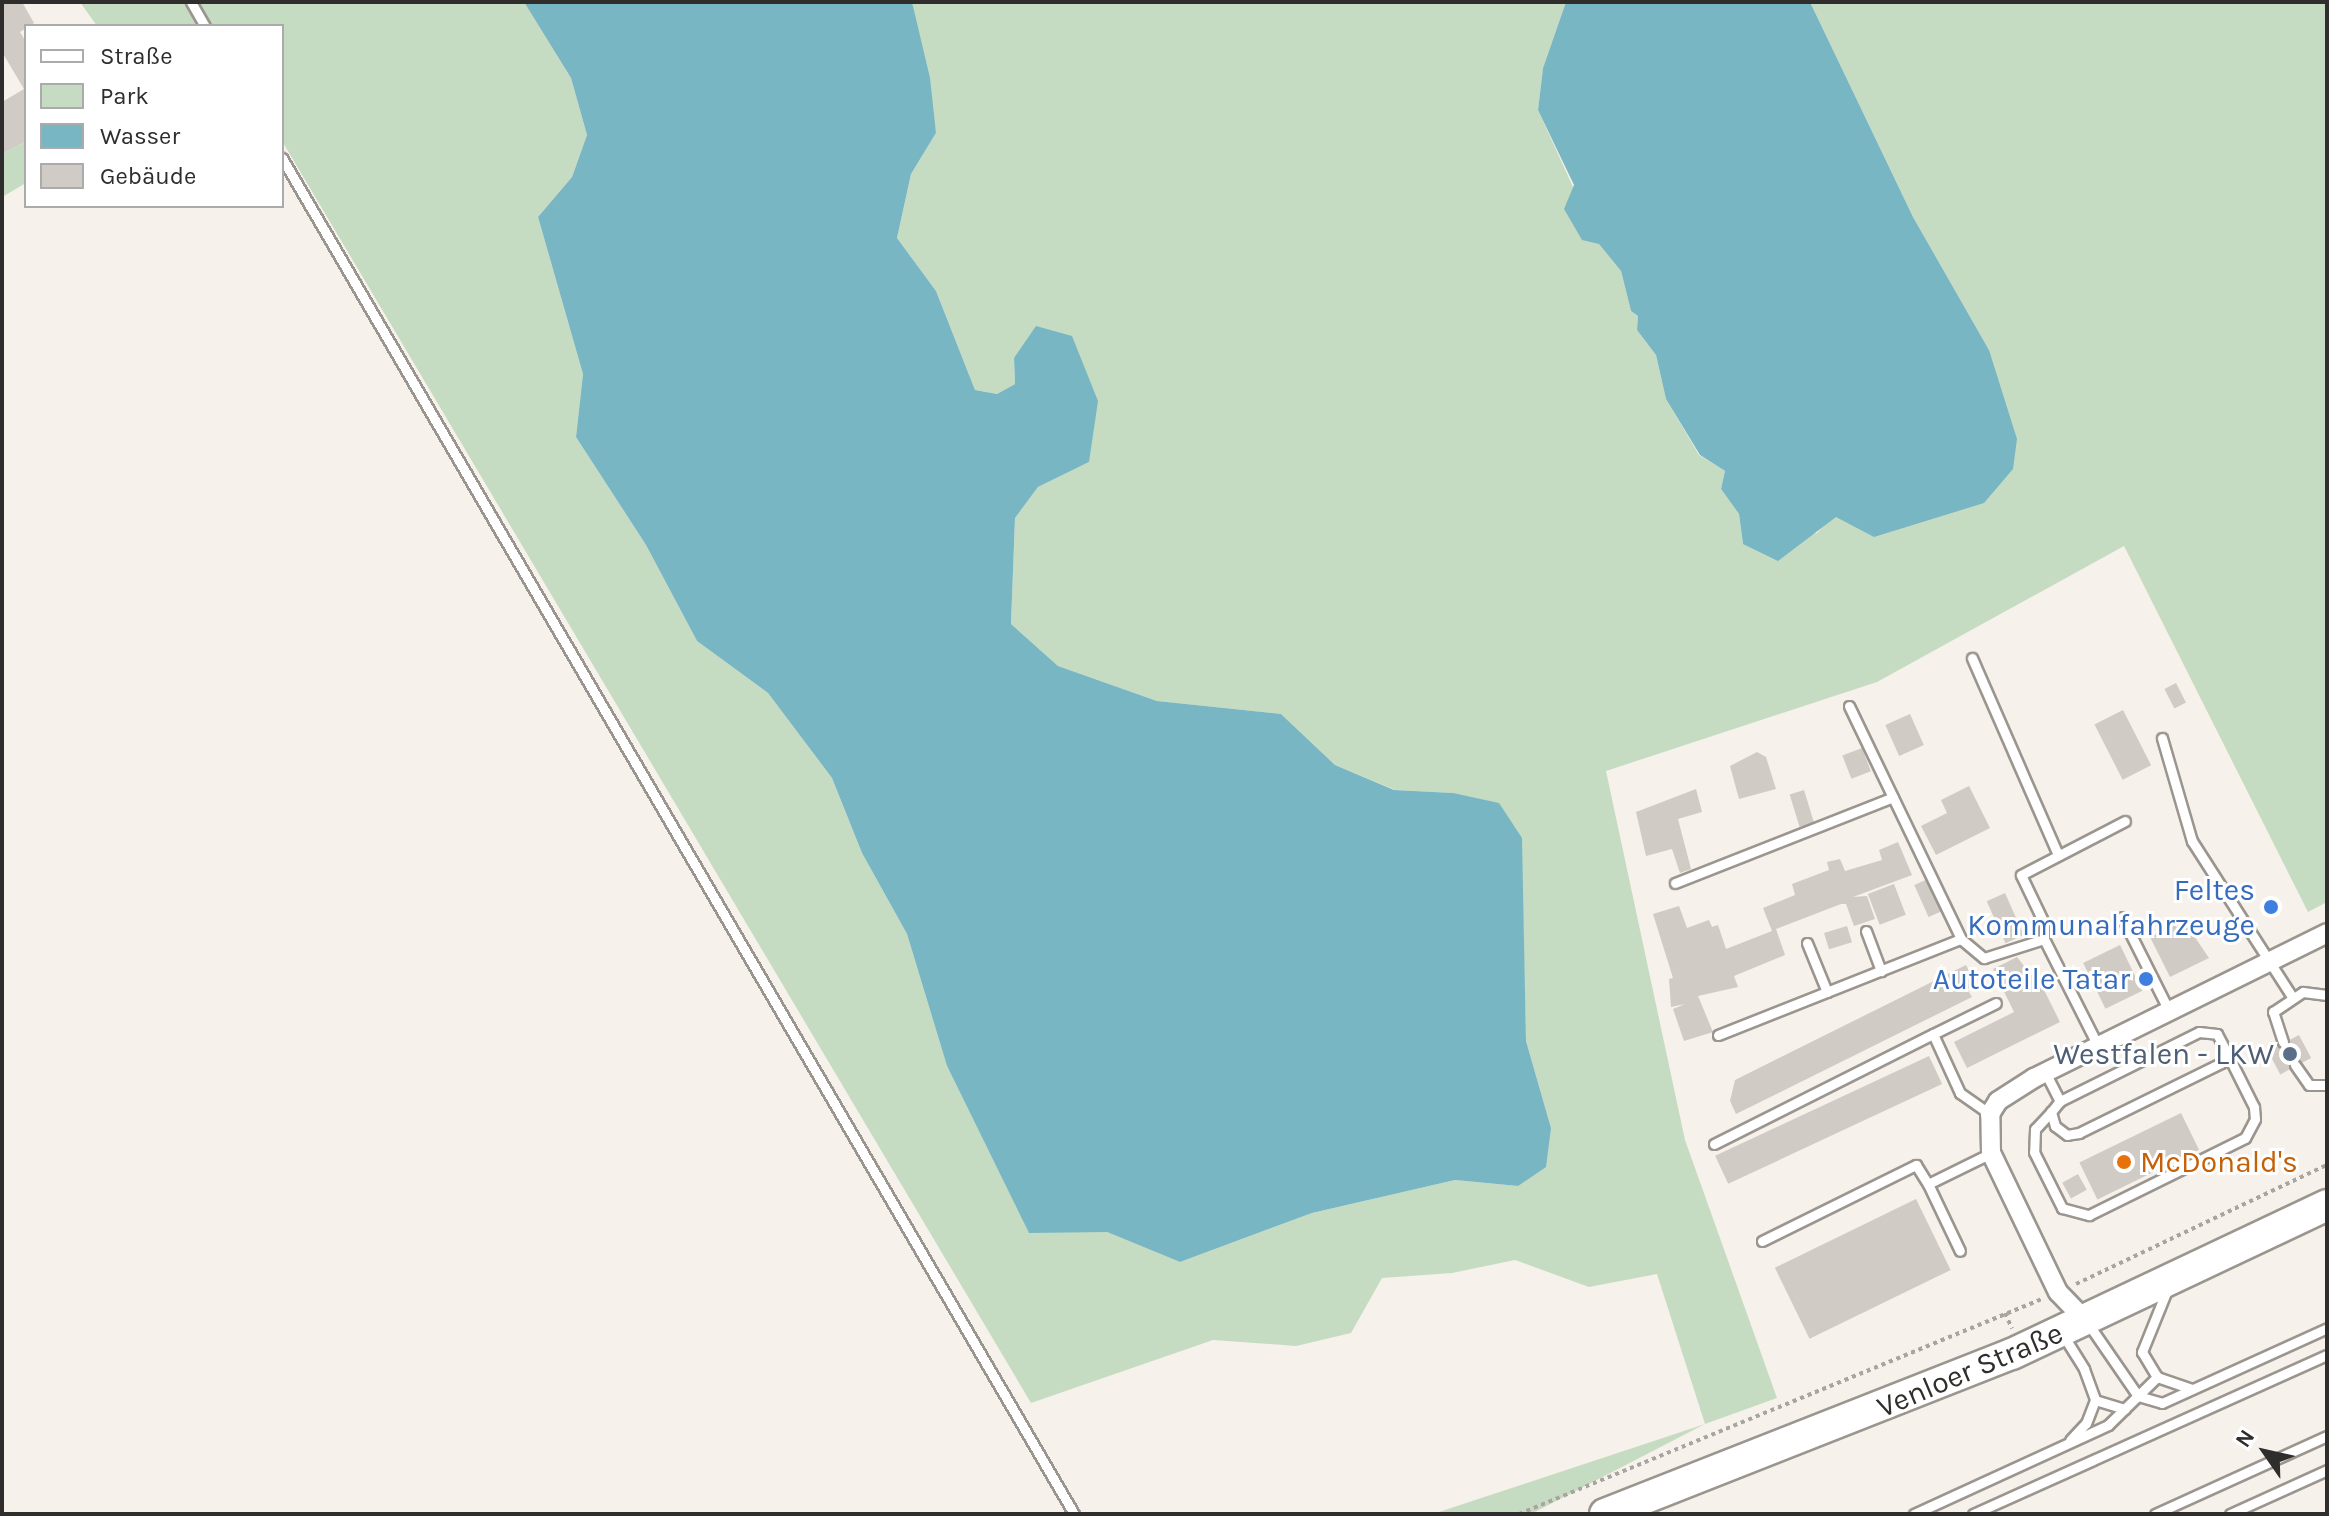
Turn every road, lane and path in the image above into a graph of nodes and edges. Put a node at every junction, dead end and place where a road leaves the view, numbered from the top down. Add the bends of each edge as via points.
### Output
1 (191, 2) edge
2 (204, 24) edge
3 (284, 161) edge
4 (1972, 658) dead end
5 (1849, 706) dead end
6 (2162, 738) dead end
7 (1893, 797) junction
8 (2125, 821) dead end
9 (2058, 855) junction
10 (1675, 883) dead end
11 (2122, 917) dead end
12 (1866, 931) dead end
13 (2327, 933) edge
14 (1961, 939) junction
15 (2044, 939) junction
16 (1807, 943) dead end
17 (2271, 960) junction
18 (1881, 971) junction
19 (1827, 992) junction
20 (2327, 995) edge
21 (2292, 997) junction
22 (1996, 1003) dead end
23 (2169, 1011) junction
24 (1933, 1034) junction
25 (1718, 1035) dead end
26 (2283, 1042) dead end
27 (2098, 1046) junction
28 (2226, 1051) junction
29 (2295, 1065) dead end
30 (2045, 1072) junction
31 (2327, 1085) edge
32 (2060, 1101) junction
33 (2051, 1112) junction
34 (1990, 1114) junction
35 (1714, 1144) dead end
36 (1991, 1153) junction
37 (2327, 1165) edge
38 (1928, 1184) junction
39 (2327, 1205) edge
40 (1762, 1241) dead end
41 (1960, 1251) dead end
42 (2171, 1283) junction
43 (2058, 1292) junction
44 (2073, 1327) junction
45 (2327, 1328) edge
46 (2327, 1355) edge
47 (2157, 1377) junction
48 (2192, 1389) junction
49 (2138, 1396) junction
50 (2095, 1400) junction
51 (2125, 1409) junction
52 (2327, 1436) edge
53 (2065, 1445) junction
54 (2327, 1470) edge
55 (1074, 1514) edge
56 (1519, 1514) edge
57 (1605, 1514) edge
58 (1914, 1514) edge
59 (1973, 1514) edge
60 (2155, 1514) edge
61 (2230, 1514) edge

1 - 2 lane
3 - 55 lane
4 - 9 lane
5 - 7 lane
6 - 17 lane via 2192,841
7 - 10 lane
7 - 14 lane
8 - 9 lane
9 - 15 lane via 2021,875 2044,923
11 - 23 lane
12 - 18 lane
13 - 17 street
14 - 15 lane via 1984,958
14 - 18 lane
15 - 27 lane
16 - 19 lane
17 - 21 lane
17 - 23 street
18 - 19 lane
19 - 25 lane
20 - 21 lane via 2303,992
21 - 26 lane via 2273,1012
22 - 24 lane
23 - 27 street
24 - 34 lane via 1960,1093
24 - 35 lane
27 - 30 street
28 - 32 lane via 2217,1034 2199,1032
28 - 33 lane via 2221,1063 2079,1133 2067,1135 2055,1126
28 - 33 lane via 2254,1107 2255,1119 2245,1138 2089,1215 2062,1208 2034,1152 2035,1129
29 - 31 lane via 2309,1085
30 - 32 lane
30 - 34 street via 2013,1089
32 - 33 lane
34 - 36 street
36 - 38 lane
36 - 43 street
37 - 43 path
38 - 40 lane via 1916,1165
38 - 41 lane
39 - 42 main road, Venloer Straße
42 - 44 main road, Venloer Straße
42 - 47 lane via 2142,1352
43 - 44 street
43 - 56 path
44 - 49 lane
44 - 50 lane
44 - 57 main road, Venloer Straße
45 - 48 lane
46 - 59 lane
47 - 48 lane
47 - 49 lane
48 - 49 lane via 2162,1403
49 - 51 lane
50 - 51 lane
50 - 53 lane via 2086,1423
51 - 53 lane via 2108,1425
52 - 60 lane
53 - 58 lane
54 - 61 lane

